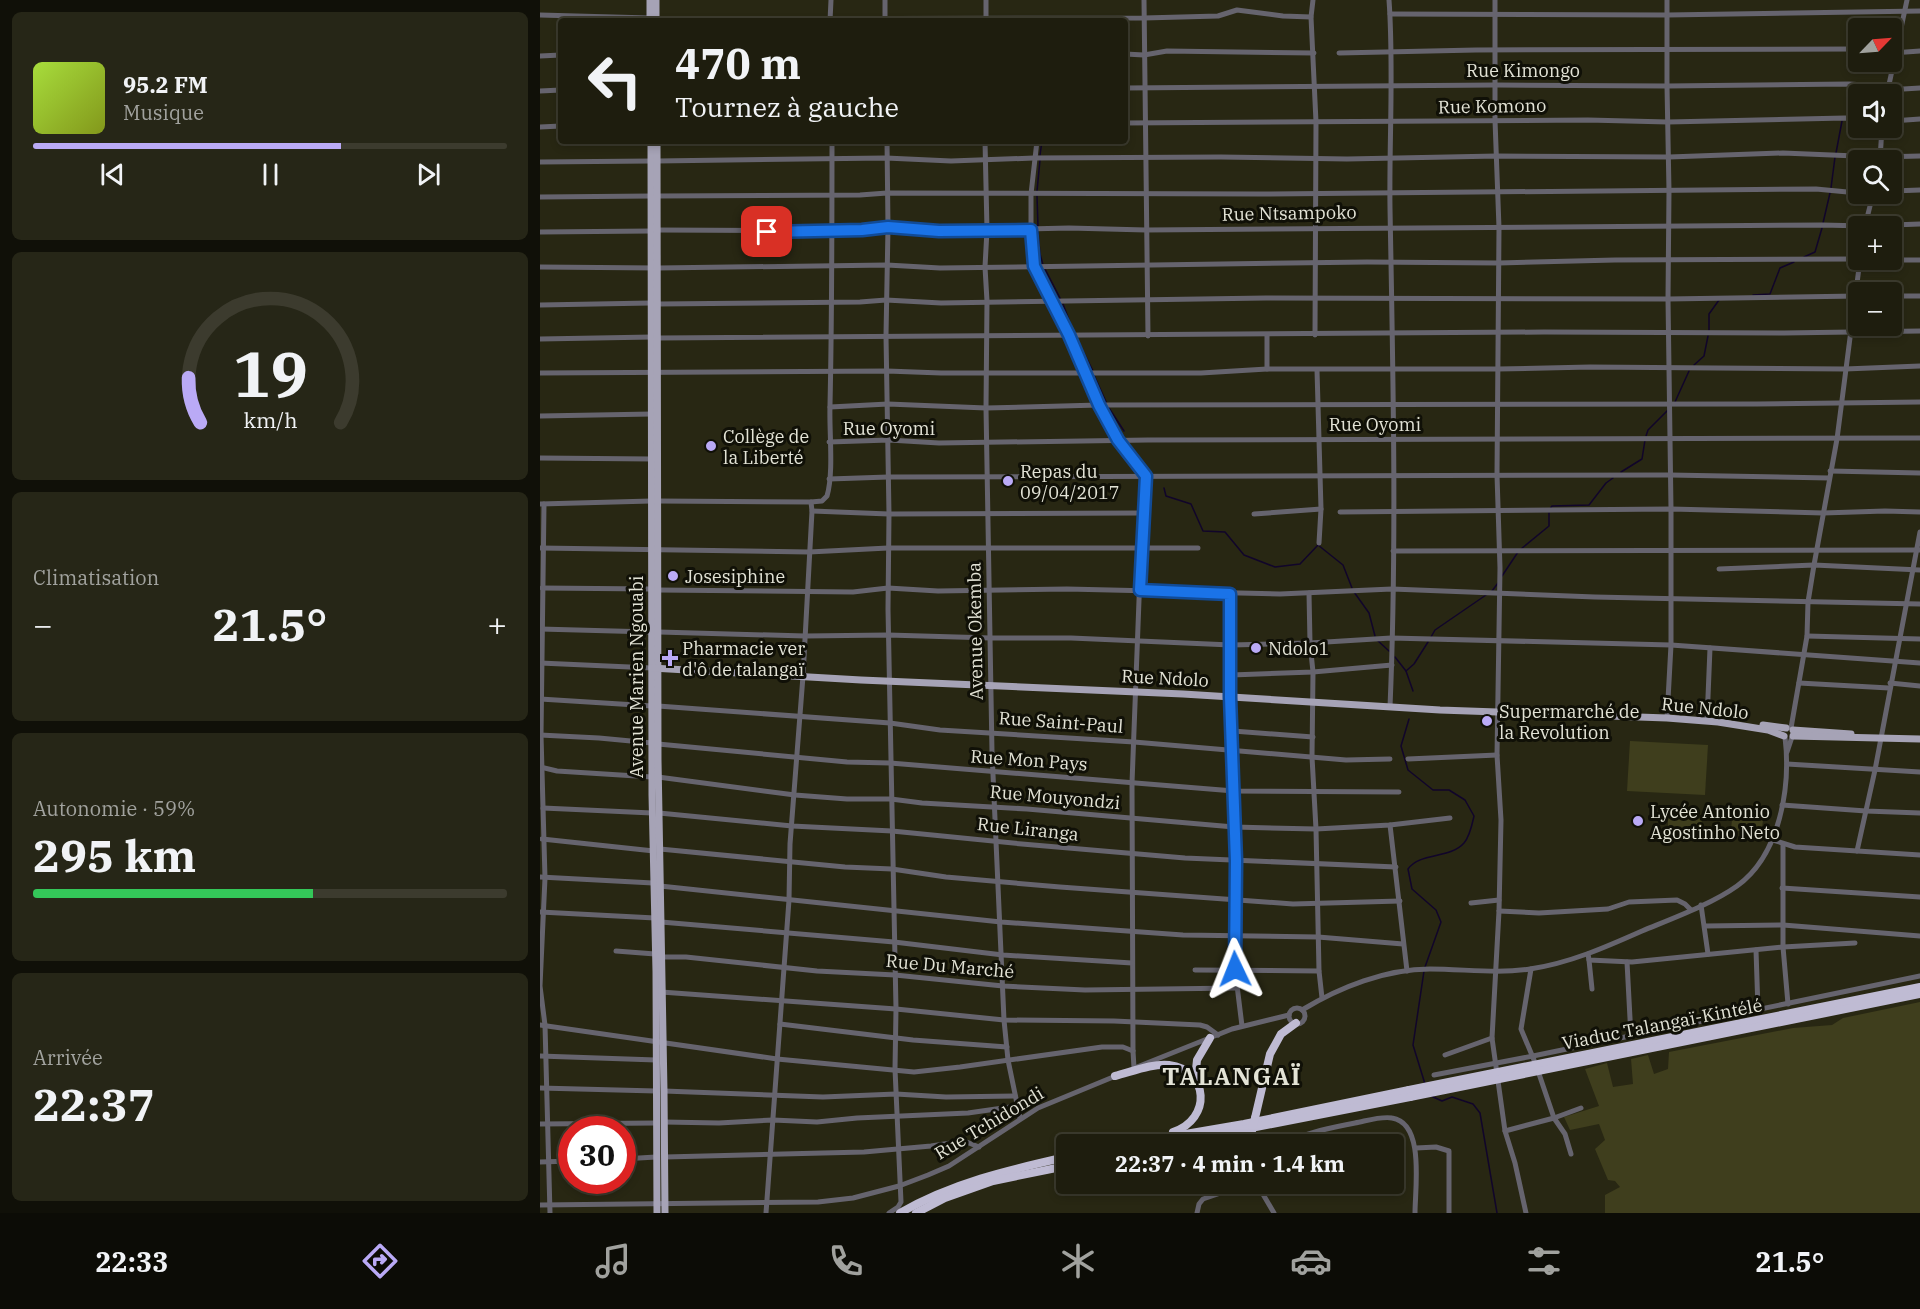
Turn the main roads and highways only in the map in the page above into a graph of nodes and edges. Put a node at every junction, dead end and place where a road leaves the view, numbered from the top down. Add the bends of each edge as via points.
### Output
1 (650, 0) edge
2 (656, 0) edge
3 (653, 18) edge
4 (653, 18) edge
5 (651, 144) edge
6 (657, 144) edge
7 (654, 161) junction
8 (655, 372) junction
9 (655, 501) junction
10 (655, 668) junction
11 (1920, 740) edge
12 (658, 955) junction
13 (1920, 987) edge
14 (1920, 994) edge
15 (1296, 1023) road end
16 (1214, 1036) road end
17 (659, 1041) junction
18 (1115, 1077) road end
19 (1195, 1079) junction
20 (660, 1091) junction
21 (1410, 1093) junction
22 (660, 1122) junction
23 (1167, 1134) edge
24 (1185, 1134) edge
25 (1216, 1134) edge
26 (1251, 1134) edge
27 (1056, 1160) edge
28 (1056, 1169) edge
29 (661, 1203) junction
30 (657, 1213) edge
31 (665, 1213) edge
32 (900, 1213) edge
33 (916, 1213) edge

1 - 3 main road
2 - 4 main road
5 - 7 main road, Avenue Marien Ngouabi
6 - 7 main road
7 - 8 main road, Avenue Marien Ngouabi
8 - 9 main road
8 - 9 main road, Avenue Marien Ngouabi
9 - 10 main road, Avenue Marien Ngouabi
10 - 11 main road, Rue Ndolo via 1667,718 1789,733
10 - 12 main road, Avenue Marien Ngouabi
12 - 17 main road, Avenue Marien Ngouabi
12 - 17 main road
13 - 21 highway, Viaduc Talangaï-Kintélé, bridge
14 - 21 highway, Viaduc Talangaï-Kintélé, bridge
15 - 26 highway, bridge via 1281,1034 1270,1054
16 - 19 highway via 1197,1060
17 - 20 main road
17 - 20 main road, Avenue Marien Ngouabi via 656,1059
18 - 19 highway via 1167,1064 1186,1070
19 - 23 highway via 1201,1102 1198,1114 1180,1130
20 - 22 main road, Avenue Marien Ngouabi
21 - 24 highway
21 - 25 highway
22 - 29 main road, Avenue Marien Ngouabi via 656,1157
22 - 29 main road via 665,1157
27 - 32 highway via 975,1180
28 - 33 highway via 993,1181
29 - 30 main road, Avenue Marien Ngouabi
29 - 31 main road

